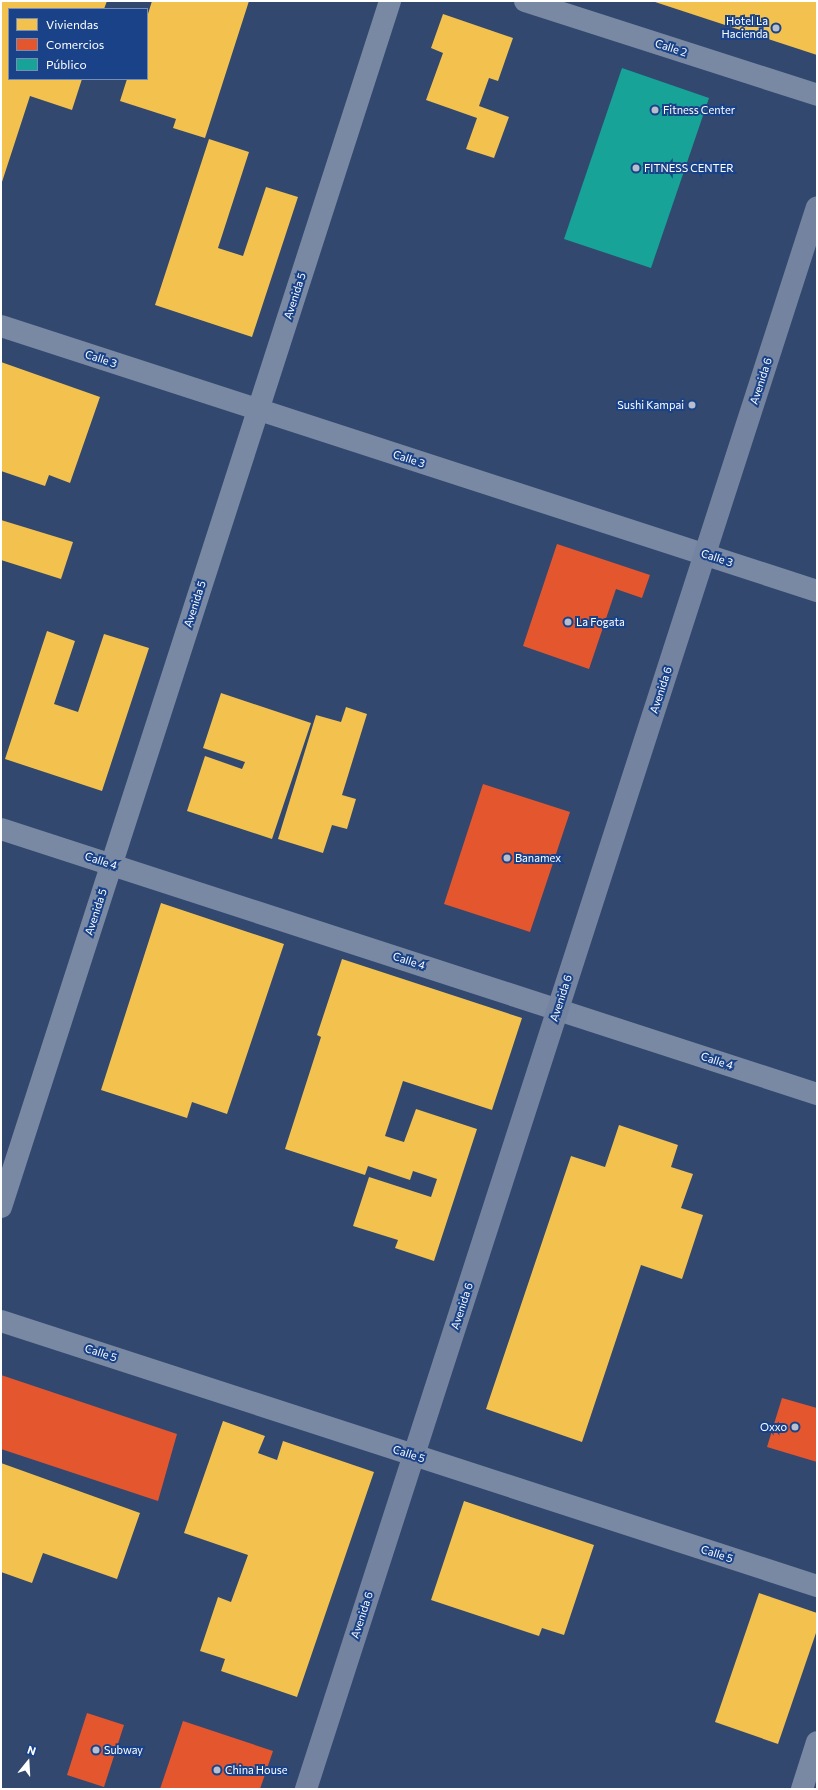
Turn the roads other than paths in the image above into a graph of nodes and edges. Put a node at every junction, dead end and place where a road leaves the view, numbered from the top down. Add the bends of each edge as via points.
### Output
1 (390, 1) edge
2 (525, 1) edge
3 (817, 96) edge
4 (817, 207) edge
5 (1, 326) edge
6 (258, 410) junction
7 (704, 554) junction
8 (817, 591) edge
9 (1, 829) edge
10 (112, 865) junction
11 (558, 1010) junction
12 (817, 1094) edge
13 (1, 1207) edge
14 (1, 1321) edge
15 (414, 1455) junction
16 (817, 1586) edge
17 (817, 1742) edge
18 (306, 1789) edge
19 (802, 1789) edge

1 - 6 street, Avenida 5
2 - 3 street, Calle 2
4 - 7 main road, Avenida 6
5 - 6 street, Calle 3
6 - 7 street, Calle 3
6 - 10 street, Avenida 5
7 - 8 street, Calle 3
7 - 11 main road, Avenida 6
9 - 10 street, Calle 4
10 - 11 street, Calle 4
10 - 13 street, Avenida 5
11 - 12 street, Calle 4
11 - 15 main road, Avenida 6
14 - 15 street, Calle 5
15 - 16 street, Calle 5
15 - 18 main road, Avenida 6
17 - 19 street

